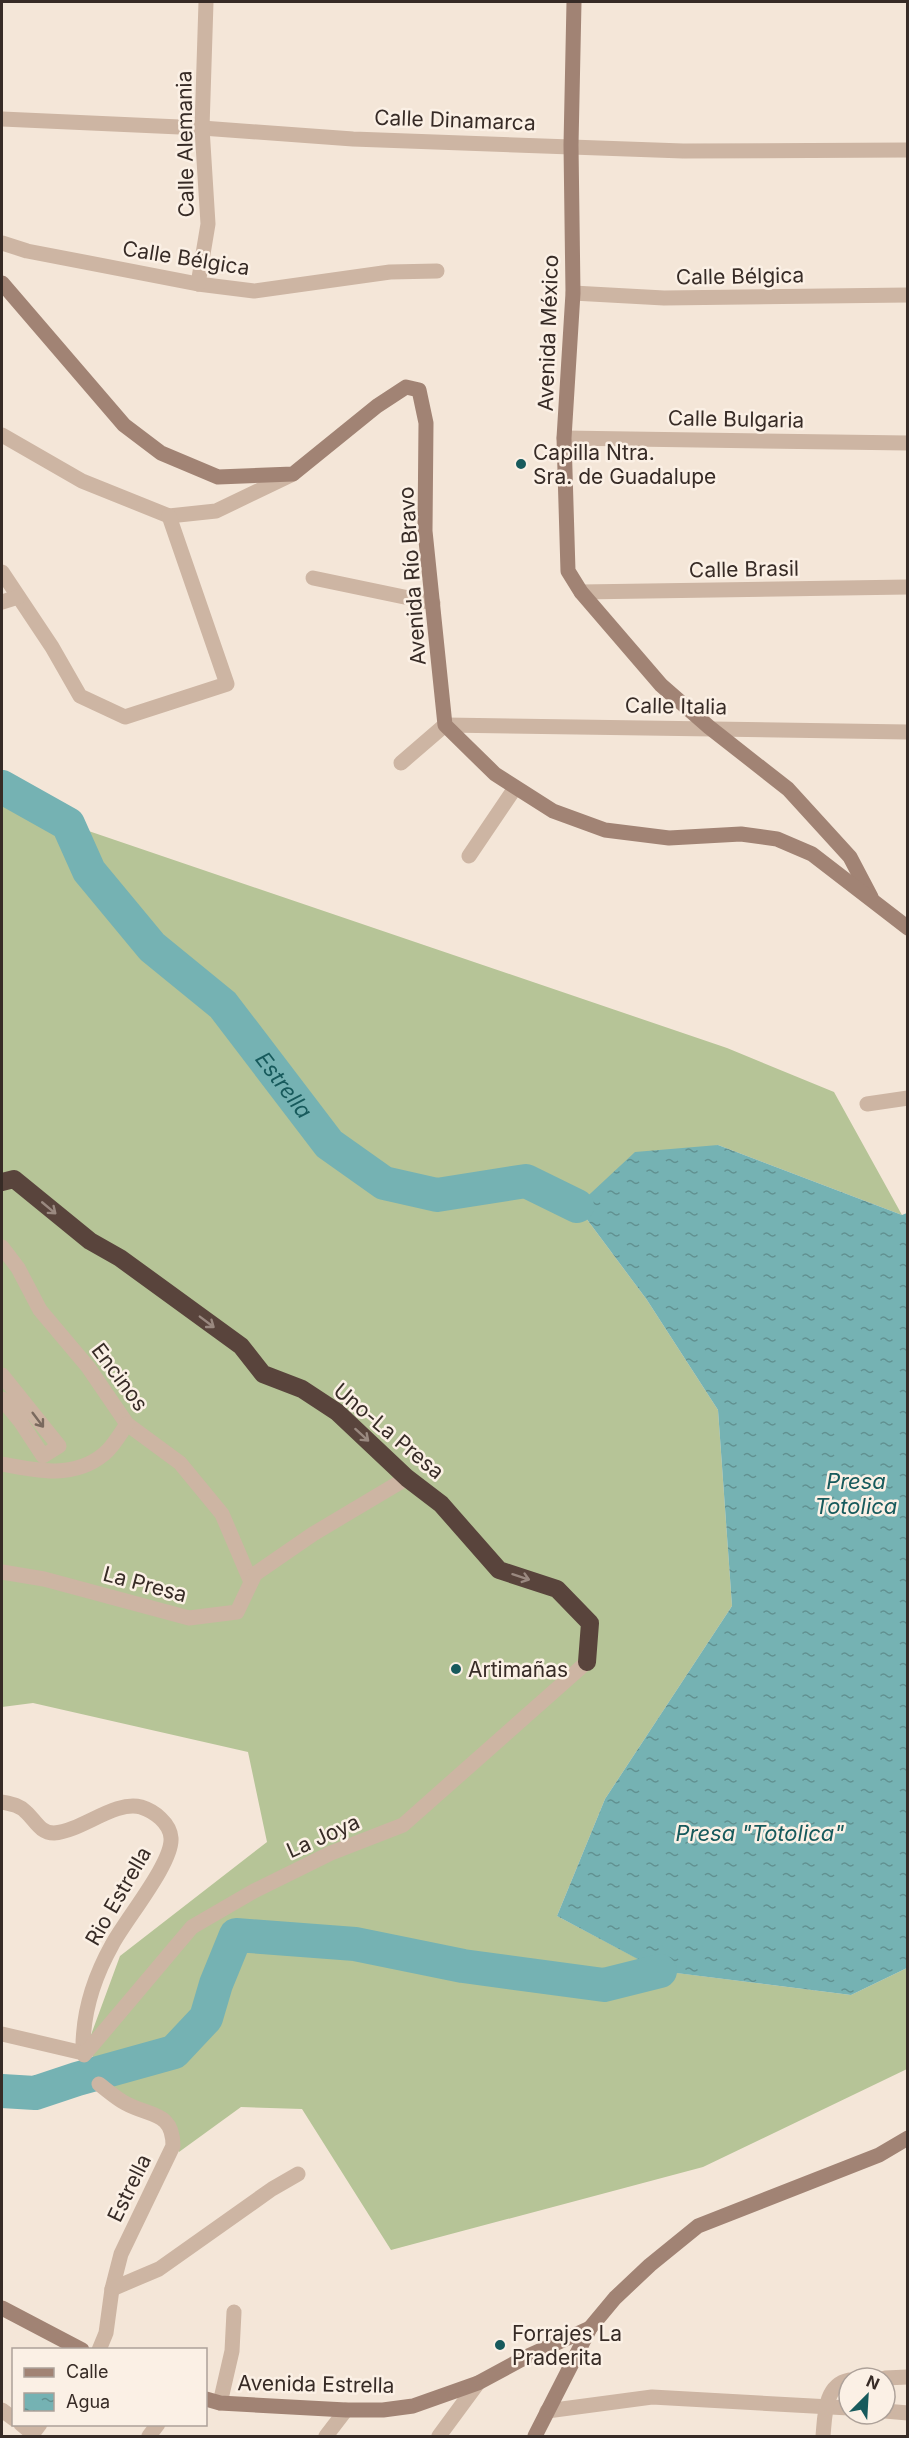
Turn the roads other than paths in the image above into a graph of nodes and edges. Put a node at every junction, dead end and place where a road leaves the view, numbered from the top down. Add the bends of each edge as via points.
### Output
1 (206, 2) edge
2 (574, 2) edge
3 (2, 119) edge
4 (202, 128) junction
5 (571, 145) junction
6 (908, 150) edge
7 (2, 243) edge
8 (436, 271) dead end
9 (2, 283) edge
10 (198, 284) junction
11 (573, 293) junction
12 (908, 295) edge
13 (2, 435) edge
14 (564, 438) junction
15 (908, 443) edge
16 (293, 474) junction
17 (169, 516) junction
18 (2, 572) edge
19 (313, 578) dead end
20 (908, 588) edge
21 (581, 592) junction
22 (18, 597) junction
23 (2, 602) edge
24 (433, 603) junction
25 (445, 725) junction
26 (709, 727) junction
27 (908, 732) edge
28 (401, 763) dead end
29 (515, 788) junction
30 (469, 856) dead end
31 (874, 902) junction
32 (908, 928) edge
33 (908, 1098) edge
34 (867, 1104) dead end
35 (2, 1182) edge
36 (2, 1247) edge
37 (2, 1375) edge
38 (2, 1400) edge
39 (127, 1424) junction
40 (2, 1464) edge
41 (407, 1478) junction
42 (2, 1572) edge
43 (251, 1582) junction
44 (587, 1662) joint
45 (2, 1802) edge
46 (2, 2034) edge
47 (83, 2054) junction
48 (99, 2084) dead end
49 (908, 2138) edge
50 (298, 2174) dead end
51 (112, 2289) junction
52 (2, 2308) edge
53 (234, 2312) dead end
54 (590, 2328) junction
55 (80, 2348) edge
56 (99, 2348) edge
57 (478, 2383) junction
58 (837, 2385) edge
59 (213, 2401) edge
60 (826, 2406) junction
61 (837, 2407) edge
62 (346, 2410) junction
63 (547, 2411) junction
64 (326, 2436) edge
65 (440, 2436) edge
66 (535, 2436) edge
67 (823, 2436) edge

1 - 4 street, Calle Alemania
2 - 5 street, Avenida México
3 - 4 street, Calle Dinamarca
4 - 5 street, Calle Dinamarca via 353,139
4 - 10 street, Calle Alemania via 208,224
5 - 6 street, Calle Dinamarca via 683,151
5 - 11 street, Avenida México
7 - 10 street, Calle Bélgica
8 - 10 street, Calle Bélgica via 390,272 254,291
9 - 16 street via 124,425 161,453 218,477
11 - 12 street, Calle Bélgica via 664,298
11 - 14 street, Avenida México
13 - 17 street via 82,481
14 - 15 street, Calle Bulgaria
14 - 21 street, Avenida México via 568,571
16 - 17 street via 216,511
16 - 24 street, Avenida Río Bravo via 396,393 406,387 419,390 426,423 425,531
17 - 22 street via 226,684 125,717 80,696
18 - 22 street
19 - 24 street
20 - 21 street, Calle Brasil
21 - 26 street, Avenida México via 661,685
22 - 23 street
24 - 25 street, Avenida Río Bravo
25 - 26 street, Calle Italia
25 - 28 street
25 - 29 street
26 - 27 street, Calle Italia
26 - 31 street, Avenida México via 788,789 850,857
29 - 30 street
29 - 31 street via 553,811 604,830 669,838 741,834 777,838 812,854
31 - 32 street
33 - 34 street
35 -> 41 highway, Uno-La Presa via 14,1179 90,1241 120,1258 241,1346 263,1374 302,1389 337,1412
36 - 39 street, Encinos via 40,1310 88,1367
37 -> 38 street via 59,1446 43,1456
39 - 40 street via 106,1454 81,1469 41,1472
39 - 43 street, Encinos via 180,1463 222,1515
41 - 43 street, La Presa via 313,1534 255,1574
41 -> 44 highway, Uno-La Presa via 441,1504 499,1570 557,1588 590,1623
42 - 43 street, La Presa via 44,1579 189,1618 237,1612
44 - 47 street, La Joya via 403,1825 321,1858 192,1927
45 - 47 street, Rio Estrella via 15,1804 37,1826 51,1833 69,1831 122,1807 140,1807 165,1821 171,1838 166,1860 112,1944 91,1990 82,2031
46 - 47 street
48 - 51 street, Estrella via 125,2103 165,2120 173,2131 173,2146 121,2254
49 - 54 street via 879,2155 698,2226 615,2298
50 - 51 street via 159,2269
51 - 56 street, Estrella via 106,2333
52 - 55 street
53 - 59 street via 232,2351
54 - 57 street, Avenida Estrella via 528,2355
54 - 63 street
57 - 62 street, Avenida Estrella via 413,2406
57 - 65 street
58 - 60 street
59 - 62 street, Avenida Estrella
60 - 61 street
60 - 63 street via 652,2397
60 - 67 street
62 - 64 street
63 - 66 street

